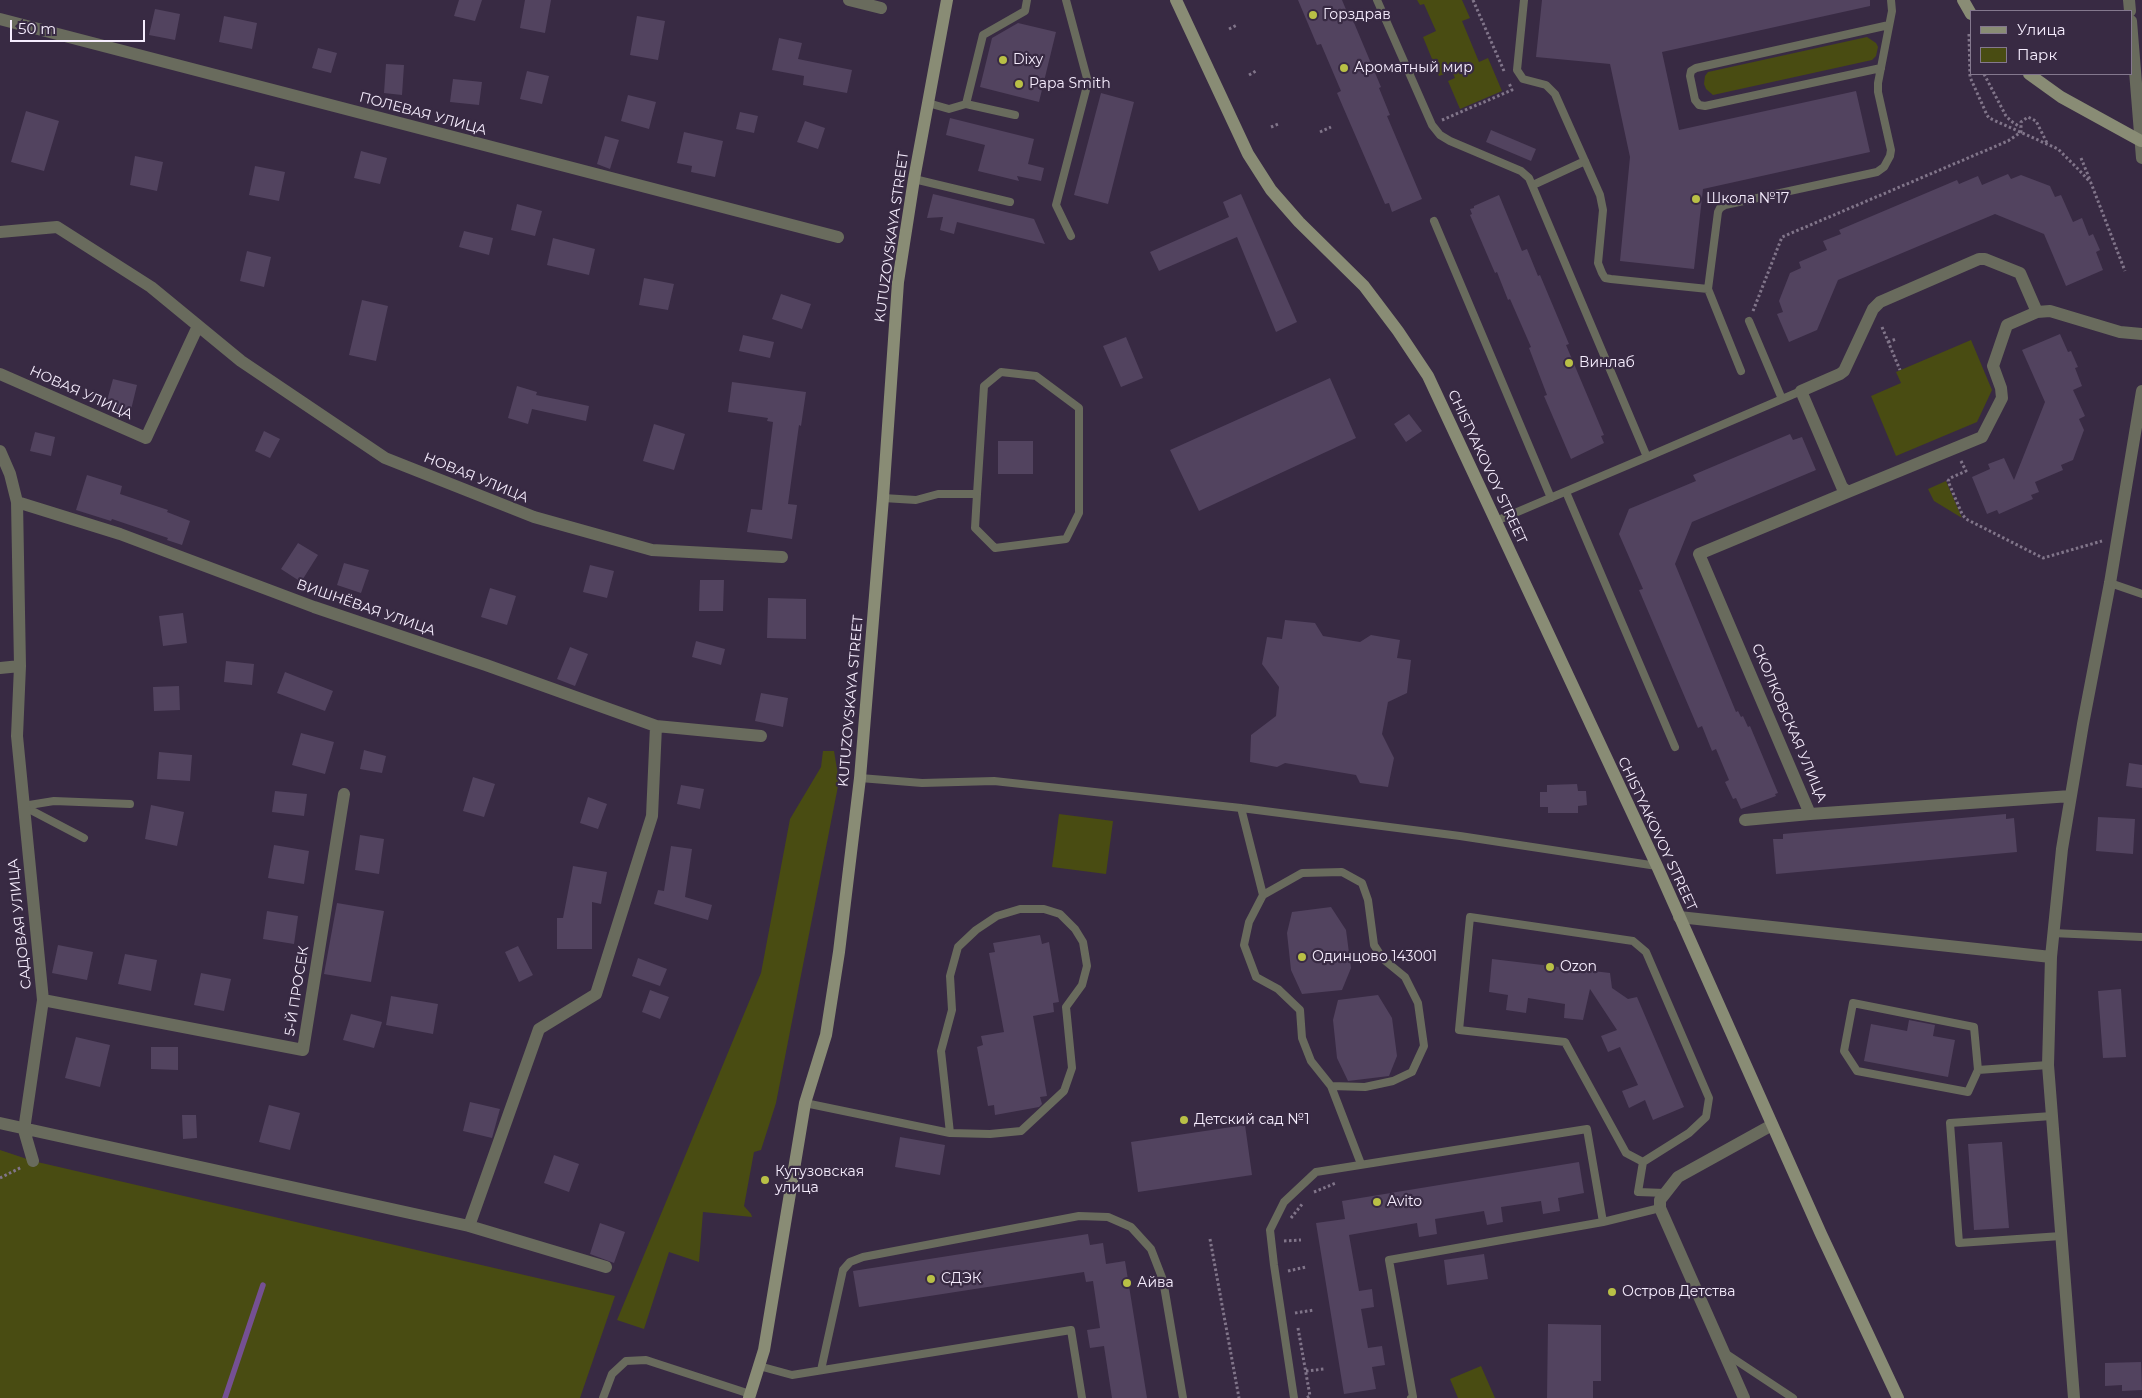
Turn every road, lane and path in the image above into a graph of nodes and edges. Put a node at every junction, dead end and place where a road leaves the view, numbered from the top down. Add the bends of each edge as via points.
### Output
1 (849, 0) edge
2 (947, 0) edge
3 (1027, 0) edge
4 (1066, 0) edge
5 (1176, 0) edge
6 (1377, 0) edge
7 (1473, 0) edge
8 (1524, 0) edge
9 (1892, 0) edge
10 (1962, 0) edge
11 (881, 8) dead end
12 (1970, 12) edge
13 (0, 19) edge
14 (1237, 25) dead end
15 (1889, 25) junction
16 (1229, 29) dead end
17 (2132, 33) edge
18 (1969, 34) dead end
19 (1970, 45) edge
20 (1881, 68) junction
21 (1256, 71) dead end
22 (1504, 72) dead end
23 (1248, 75) dead end
24 (1985, 75) edge
25 (2030, 75) edge
26 (1508, 81) dead end
27 (928, 103) junction
28 (966, 104) junction
29 (1015, 115) dead end
30 (1278, 124) dead end
31 (1432, 125) junction
32 (1331, 126) dead end
33 (1271, 127) dead end
34 (2020, 127) junction
35 (1320, 132) dead end
36 (2021, 132) junction
37 (2141, 141) edge
38 (2047, 144) junction
39 (2081, 158) dead end
40 (2142, 158) edge
41 (1585, 161) junction
42 (914, 179) junction
43 (2091, 183) junction
44 (1533, 185) junction
45 (1010, 202) dead end
46 (1434, 221) dead end
47 (0, 232) edge
48 (1071, 236) dead end
49 (838, 237) dead end
50 (2125, 271) dead end
51 (1708, 289) junction
52 (1874, 308) junction
53 (2037, 312) junction
54 (1749, 321) joint
55 (198, 326) junction
56 (2142, 334) edge
57 (1896, 339) dead end
58 (1888, 342) junction
59 (1900, 370) dead end
60 (1741, 371) dead end
61 (0, 374) edge
62 (1801, 391) junction
63 (2142, 391) edge
64 (1782, 399) junction
65 (1956, 449) junction
66 (0, 451) edge
67 (1648, 457) junction
68 (1566, 492) junction
69 (1848, 492) junction
70 (977, 494) junction
71 (883, 498) junction
72 (1550, 498) junction
73 (17, 502) junction
74 (1496, 521) junction
75 (2110, 538) dead end
76 (782, 557) dead end
77 (2110, 583) junction
78 (2142, 594) edge
79 (20, 666) junction
80 (0, 668) edge
81 (656, 726) junction
82 (762, 736) dead end
83 (1675, 747) dead end
84 (860, 778) junction
85 (344, 794) dead end
86 (2071, 796) junction
87 (130, 804) dead end
88 (23, 806) junction
89 (1241, 808) junction
90 (1810, 814) junction
91 (1745, 820) dead end
92 (84, 838) dead end
93 (1656, 866) junction
94 (1263, 895) junction
95 (1679, 917) junction
96 (2052, 933) junction
97 (2142, 937) edge
98 (2051, 957) junction
99 (43, 1000) junction
100 (2048, 1065) junction
101 (1978, 1070) junction
102 (1331, 1086) junction
103 (805, 1103) junction
104 (2052, 1116) junction
105 (0, 1124) edge
106 (1772, 1125) junction
107 (24, 1130) junction
108 (950, 1133) junction
109 (33, 1161) joint
110 (1643, 1162) junction
111 (1361, 1164) junction
112 (0, 1178) edge
113 (1337, 1183) dead end
114 (1665, 1193) junction
115 (1311, 1194) dead end
116 (1306, 1200) dead end
117 (1660, 1208) junction
118 (1290, 1219) dead end
119 (1603, 1222) junction
120 (469, 1226) junction
121 (1284, 1233) dead end
122 (2061, 1236) junction
123 (1210, 1239) dead end
124 (1301, 1240) dead end
125 (1283, 1241) junction
126 (1284, 1248) dead end
127 (1287, 1263) dead end
128 (606, 1267) dead end
129 (1306, 1268) dead end
130 (1288, 1271) junction
131 (1289, 1279) dead end
132 (1294, 1304) dead end
133 (1314, 1310) dead end
134 (1295, 1313) junction
135 (1725, 1353) junction
136 (760, 1366) junction
137 (1324, 1369) dead end
138 (821, 1370) junction
139 (1306, 1371) junction
140 (750, 1396) edge
141 (1237, 1397) edge
142 (603, 1398) edge
143 (1082, 1398) edge
144 (1183, 1398) edge
145 (1294, 1398) edge
146 (1306, 1398) edge
147 (1411, 1398) edge
148 (1744, 1398) edge
149 (1793, 1398) edge
150 (1898, 1398) edge
151 (2074, 1398) edge

1 - 11 street
2 - 27 street, KUTUZOVSKAYA STREET
3 - 28 lane via 1025,11 983,35
4 - 48 lane via 1088,82 1056,205
5 - 74 street, CHISTYAKOVOY STREET via 1248,154 1271,190 1364,286 1398,331 1428,376
6 - 31 lane
7 - 22 path
8 - 41 lane via 1517,70 1523,79 1546,85 1555,94
9 - 15 lane
10 - 12 street
13 - 49 street, ПОЛЕВАЯ УЛИЦА
14 - 16 path
15 - 20 lane
15 - 20 lane via 1696,68 1690,76 1695,100 1705,106
17 - 37 street
18 - 19 path
19 - 36 path via 1970,77 1987,115
20 - 51 lane via 1878,92 1891,150 1884,167 1877,172 1720,208
21 - 23 path
24 - 34 path via 2006,116
25 - 37 street via 2061,97
26 - 31 path via 1512,90
27 - 28 lane via 949,109
27 - 42 street, KUTUZOVSKAYA STREET
28 - 29 lane
30 - 33 path
31 - 44 lane via 1450,141 1521,171
32 - 35 path
34 - 36 path
34 - 38 path via 2023,119 2034,116
36 - 38 path
36 - 54 path via 2008,141 1782,236
37 - 40 street
38 - 43 path via 2058,149
39 - 43 path
41 - 44 lane
41 - 51 lane via 1603,203 1598,263 1605,278
42 - 45 lane
42 - 71 street, KUTUZOVSKAYA STREET via 898,282
43 - 50 path
44 - 67 lane
46 - 72 lane
47 - 55 street, НОВАЯ УЛИЦА via 57,227 151,287
51 - 60 lane
52 - 53 street via 1880,302 1985,259 2020,273
52 - 58 path
52 - 62 street via 1844,370
53 - 56 street, СКОЛКОВСКАЯ УЛИЦА via 2050,311 2120,332
53 - 65 street, СКОЛКОВСКАЯ УЛИЦА via 2007,325 1993,366 2002,398 1982,437
54 - 64 lane
55 - 61 street, НОВАЯ УЛИЦА via 146,438
55 - 76 street, НОВАЯ УЛИЦА via 241,361 385,458 534,517 652,550
57 - 58 path
58 - 59 path
62 - 64 lane
62 - 69 street via 1842,486
63 - 77 street
64 - 67 lane
65 - 69 street, СКОЛКОВСКАЯ УЛИЦА
65 - 75 path via 1966,471 1948,481 1966,519 2044,558
66 - 73 street
67 - 68 lane
68 - 72 lane
68 - 83 lane
69 - 90 street, СКОЛКОВСКАЯ УЛИЦА via 1699,554
70 - 70 lane via 984,386 1001,372 1036,376 1079,408 1079,513 1066,539 994,548 975,528
70 - 71 lane via 938,494 916,500
71 - 84 street, KUTUZOVSKAYA STREET
72 - 74 lane
73 - 79 street, САДОВАЯ УЛИЦА
73 - 81 street, ВИШНЁВАЯ УЛИЦА via 120,534 314,607
74 - 93 street, CHISTYAKOVOY STREET
77 - 78 lane
77 - 86 street
79 - 80 street
79 - 88 street, САДОВАЯ УЛИЦА via 17,736
81 - 82 street, ВИШНЁВАЯ УЛИЦА
81 - 120 street via 652,816 596,994 539,1029
84 - 89 lane via 922,783 994,782
84 - 103 street, KUTUZOVSKAYA STREET via 826,1035
85 - 99 street, 5-Й ПРОСЕК via 303,1050
86 - 90 street, СКОЛКОВСКАЯ УЛИЦА
86 - 96 street
87 - 88 lane via 54,802
88 - 92 lane
88 - 99 street, САДОВАЯ УЛИЦА
89 - 93 lane via 1460,836
89 - 94 lane
90 - 91 street
93 - 95 street, CHISTYAKOVOY STREET
94 - 102 lane via 1249,922 1244,945 1256,977 1278,989 1300,1010 1302,1038 1311,1061
94 - 102 lane via 1302,873 1342,872 1362,883 1368,900 1374,944 1383,960 1405,977 1418,1003 1424,1046 1412,1072 1393,1081 1365,1087
95 - 98 street
95 - 106 street, CHISTYAKOVOY STREET
96 - 97 lane
96 - 98 street
98 - 100 street
99 - 107 street, САДОВАЯ УЛИЦА
100 - 101 lane
100 - 104 street
101 - 101 lane via 1974,1027 1853,1003 1844,1051 1858,1071 1968,1092
102 - 111 lane
103 - 108 lane
103 - 136 street, KUTUZOVSKAYA STREET
104 - 122 street
104 - 122 lane via 1950,1123 1958,1234 1959,1243
105 - 107 street
106 - 114 street via 1678,1177
106 - 150 street, CHISTYAKOVOY STREET
107 - 109 street, САДОВАЯ УЛИЦА
107 - 120 street
108 - 108 lane via 1021,1131 1064,1091 1072,1068 1066,1007 1082,985 1087,966 1082,942 1075,929 1060,914 1044,909 1020,909 997,916 958,947 950,976 952,1010 941,1051
109 - 112 path
110 - 110 lane via 1689,1133 1706,1117 1709,1098 1646,952 1633,941 1470,917 1459,1030 1565,1042 1626,1153
110 - 114 lane via 1638,1192
111 - 119 lane via 1587,1129
111 - 145 lane via 1316,1172 1284,1202 1270,1230
113 - 115 path
114 - 117 street via 1660,1200
116 - 118 path
117 - 119 lane
117 - 135 street
119 - 147 lane via 1389,1260
120 - 128 street
121 - 125 path
122 - 151 street
123 - 141 path
124 - 125 path
125 - 126 path
127 - 130 path
129 - 130 path
130 - 131 path
132 - 134 path
133 - 134 path
134 - 139 path
135 - 148 street
135 - 149 lane
136 - 138 lane via 792,1375
136 - 140 street, KUTUZOVSKAYA STREET
137 - 139 path
138 - 143 lane via 1071,1330
138 - 144 lane via 843,1270 850,1262 862,1257 1079,1216 1108,1217 1131,1227 1152,1249 1163,1280
139 - 146 path via 1310,1396
140 - 142 lane via 646,1360 626,1361 612,1374

